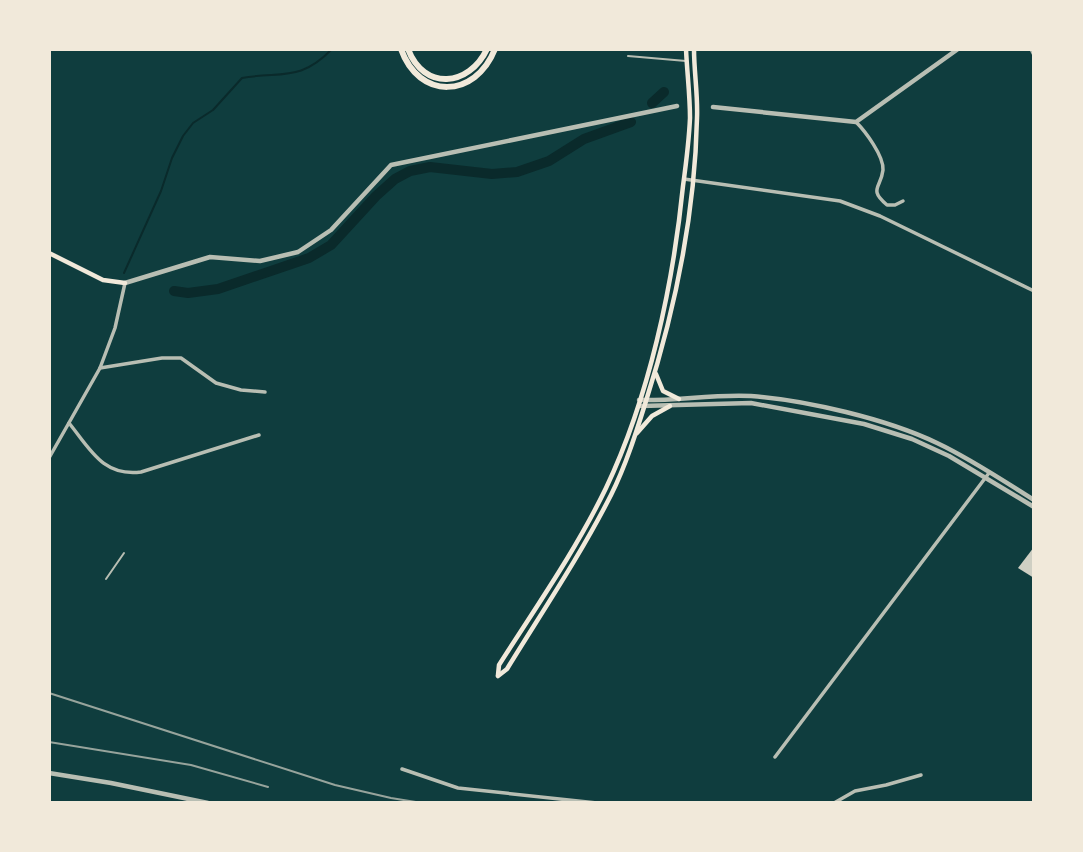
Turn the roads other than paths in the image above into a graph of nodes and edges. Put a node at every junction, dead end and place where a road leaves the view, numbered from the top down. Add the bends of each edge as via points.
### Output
1 (401, 49) edge
2 (408, 49) edge
3 (487, 49) edge
4 (495, 49) edge
5 (687, 49) edge
6 (694, 49) edge
7 (958, 49) edge
8 (1031, 49) edge
9 (1034, 55) edge
10 (628, 56) dead end
11 (687, 61) junction
12 (677, 106) dead end
13 (713, 107) dead end
14 (856, 122) junction
15 (684, 179) junction
16 (691, 180) junction
17 (903, 201) dead end
18 (49, 253) edge
19 (125, 283) junction
20 (1034, 291) edge
21 (100, 368) junction
22 (655, 371) junction
23 (265, 392) dead end
24 (679, 399) junction
25 (639, 400) junction
26 (646, 400) junction
27 (670, 406) junction
28 (636, 407) junction
29 (644, 407) junction
30 (69, 423) junction
31 (259, 435) dead end
32 (633, 440) junction
33 (49, 458) edge
34 (987, 475) junction
35 (1034, 500) edge
36 (1034, 507) edge
37 (124, 553) dead end
38 (106, 579) dead end
39 (775, 757) dead end
40 (402, 769) dead end
41 (49, 773) edge
42 (921, 775) dead end
43 (208, 803) edge
44 (597, 803) edge
45 (835, 803) edge

1 - 4 highway via 414,73 451,87 475,78
2 - 3 highway via 419,67 450,79 473,69
5 - 11 main road
6 - 16 main road via 697,119
7 - 14 street
8 - 9 street
10 - 11 lane
11 - 15 main road via 690,118
12 - 19 street via 391,165 331,230 298,252 260,261 209,257
13 - 14 street
14 - 17 street via 882,164 877,195 887,205
15 - 16 street
15 - 25 main road via 666,294
16 - 20 street via 840,201
16 - 22 main road via 674,296
18 - 19 main road via 103,280
19 - 21 street
21 - 23 street via 181,358 216,383
21 - 30 street
22 - 24 main road via 663,391
22 - 26 main road
24 - 26 street
24 - 34 street via 753,396 868,419 934,442
25 - 26 street
25 - 28 main road
26 - 29 main road
27 - 29 street
27 - 32 main road via 652,416
27 - 34 street via 751,403 864,424 930,447
28 - 29 street
28 - 32 main road via 605,490 499,665 498,676 507,669 580,551
29 - 32 main road
30 - 31 street via 108,467 128,474
30 - 33 street
34 - 35 street
34 - 36 street
34 - 39 street
37 - 38 lane
40 - 44 street via 458,788
41 - 43 street
42 - 45 street via 855,791

